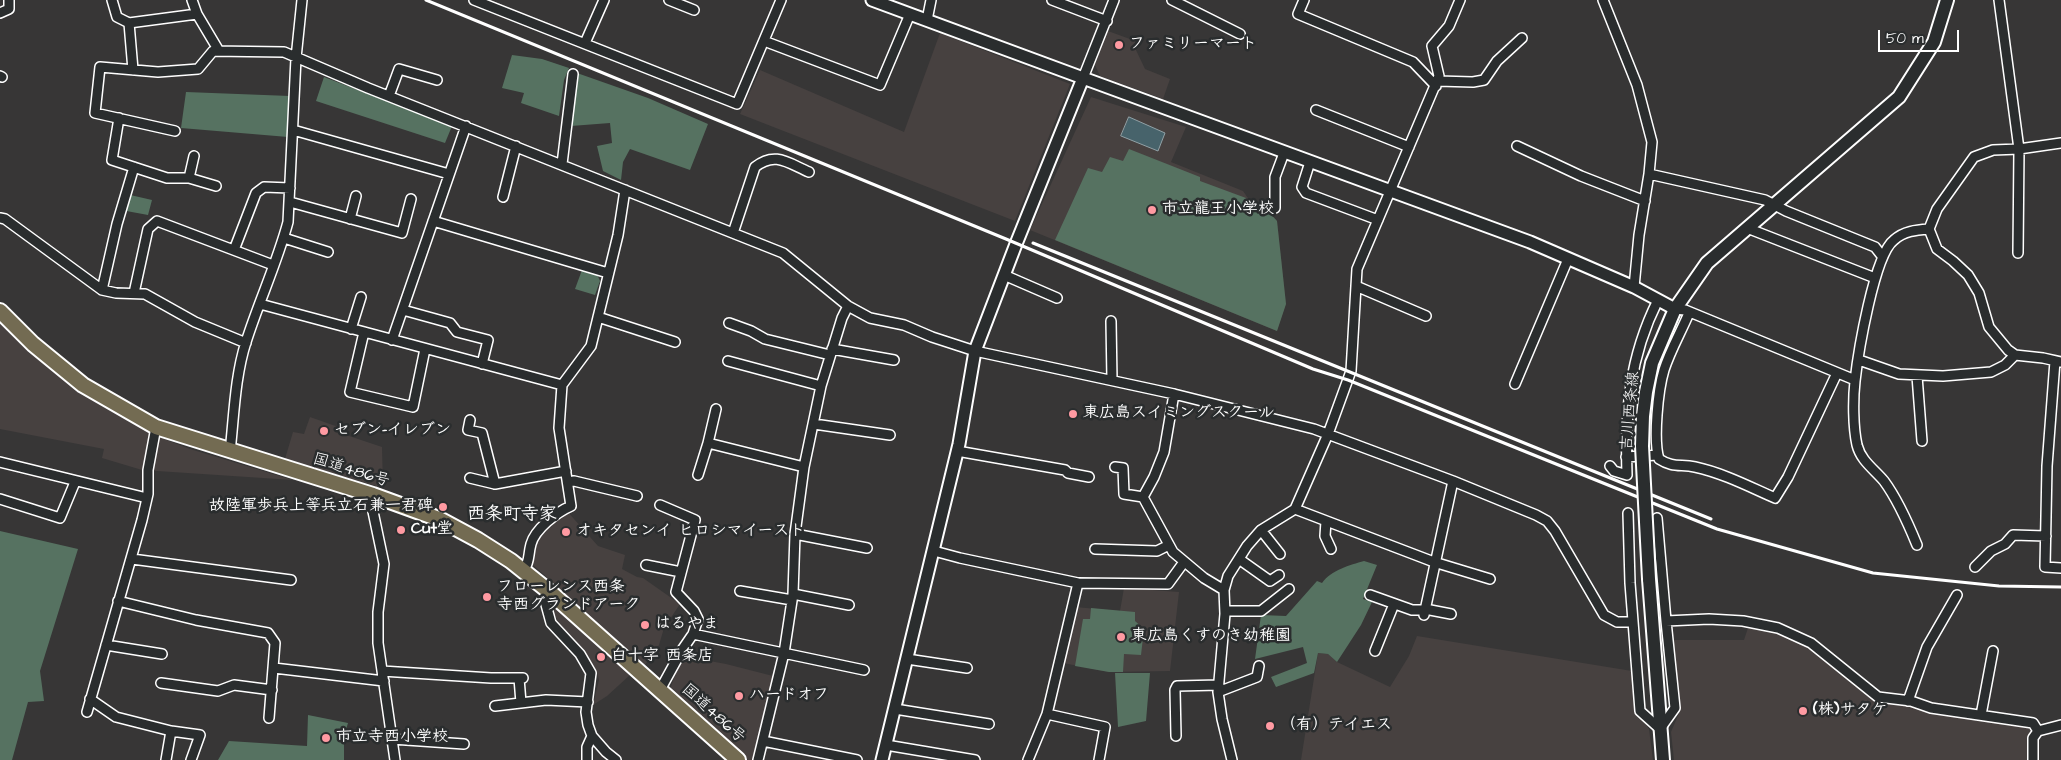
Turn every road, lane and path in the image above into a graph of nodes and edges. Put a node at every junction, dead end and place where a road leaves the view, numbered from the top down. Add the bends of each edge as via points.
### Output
1 (9, 0) edge
2 (112, 0) edge
3 (192, 0) edge
4 (302, 0) edge
5 (474, 0) edge
6 (604, 0) edge
7 (669, 0) edge
8 (781, 0) edge
9 (872, 0) edge
10 (931, 0) edge
11 (1052, 0) edge
12 (1114, 0) edge
13 (1172, 0) edge
14 (1304, 0) edge
15 (1460, 0) edge
16 (1603, 0) edge
17 (1948, 0) edge
18 (1999, 0) edge
19 (694, 10) dead end
20 (0, 13) edge
21 (197, 14) junction
22 (910, 14) junction
23 (927, 20) junction
24 (1107, 21) junction
25 (129, 23) junction
26 (1240, 34) dead end
27 (1522, 38) dead end
28 (764, 41) junction
29 (585, 43) junction
30 (219, 51) junction
31 (296, 58) junction
32 (133, 70) junction
33 (573, 74) dead end
34 (1082, 78) junction
35 (437, 80) dead end
36 (1437, 83) junction
37 (389, 96) junction
38 (1316, 110) dead end
39 (120, 118) junction
40 (466, 126) junction
41 (293, 130) junction
42 (175, 131) dead end
43 (2061, 144) edge
44 (516, 146) junction
45 (1517, 146) dead end
46 (1409, 147) junction
47 (2019, 149) junction
48 (1284, 153) junction
49 (194, 156) dead end
50 (1310, 162) junction
51 (562, 164) junction
52 (134, 167) junction
53 (809, 172) dead end
54 (449, 174) junction
55 (1650, 174) junction
56 (189, 178) junction
57 (216, 186) dead end
58 (290, 188) junction
59 (625, 190) junction
60 (1389, 192) junction
61 (356, 196) dead end
62 (503, 197) dead end
63 (411, 198) dead end
64 (1645, 201) junction
65 (290, 202) junction
66 (1775, 204) junction
67 (1275, 208) dead end
68 (0, 218) edge
69 (350, 219) junction
70 (1378, 220) junction
71 (433, 221) junction
72 (1747, 228) junction
73 (1929, 229) junction
74 (733, 232) junction
75 (284, 238) junction
76 (234, 250) junction
77 (328, 252) dead end
78 (2018, 253) dead end
79 (1882, 256) junction
80 (1568, 259) junction
81 (273, 265) junction
82 (608, 273) junction
83 (1004, 275) junction
84 (1876, 278) junction
85 (1356, 286) junction
86 (1634, 287) junction
87 (102, 290) junction
88 (134, 293) junction
89 (361, 297) dead end
90 (1057, 298) dead end
91 (1658, 300) junction
92 (260, 304) junction
93 (848, 306) junction
94 (1675, 309) junction
95 (402, 310) junction
96 (0, 311) edge
97 (1689, 313) junction
98 (1426, 316) dead end
99 (598, 317) junction
100 (1111, 321) dead end
101 (729, 323) dead end
102 (351, 329) junction
103 (364, 332) junction
104 (392, 340) junction
105 (674, 342) dead end
106 (246, 343) junction
107 (425, 349) junction
108 (976, 351) junction
109 (831, 352) junction
110 (2015, 355) junction
111 (728, 360) dead end
112 (894, 360) dead end
113 (1859, 360) junction
114 (2058, 362) edge
115 (482, 364) junction
116 (1837, 373) junction
117 (1917, 376) junction
118 (1112, 380) junction
119 (1855, 380) junction
120 (1515, 384) dead end
121 (562, 386) junction
122 (821, 386) junction
123 (1174, 394) junction
124 (716, 408) dead end
125 (470, 420) dead end
126 (814, 424) junction
127 (156, 427) junction
128 (1328, 434) junction
129 (890, 435) dead end
130 (1922, 441) dead end
131 (708, 443) junction
132 (958, 451) junction
133 (230, 452) junction
134 (1658, 455) junction
135 (1626, 457) junction
136 (0, 462) edge
137 (1610, 466) dead end
138 (804, 467) junction
139 (1115, 467) dead end
140 (566, 471) junction
141 (698, 475) dead end
142 (1089, 477) dead end
143 (470, 478) dead end
144 (1453, 481) junction
145 (75, 482) junction
146 (568, 482) junction
147 (495, 484) junction
148 (373, 496) junction
149 (637, 496) dead end
150 (1143, 497) junction
151 (147, 498) junction
152 (0, 499) edge
153 (660, 505) dead end
154 (1295, 509) junction
155 (1628, 513) dead end
156 (1657, 518) dead end
157 (1326, 521) junction
158 (1261, 530) junction
159 (795, 534) junction
160 (2046, 536) junction
161 (1659, 544) junction
162 (1917, 545) dead end
163 (1169, 546) junction
164 (1629, 546) junction
165 (867, 548) dead end
166 (1095, 549) dead end
167 (1331, 549) dead end
168 (934, 551) junction
169 (1280, 554) dead end
170 (1239, 559) junction
171 (132, 560) junction
172 (1184, 562) junction
173 (1434, 562) junction
174 (646, 565) dead end
175 (1975, 566) dead end
176 (2061, 568) edge
177 (524, 570) junction
178 (681, 572) junction
179 (1279, 576) dead end
180 (1490, 579) dead end
181 (291, 580) dead end
182 (1078, 583) junction
183 (1289, 589) dead end
184 (1224, 590) junction
185 (740, 591) dead end
186 (551, 593) junction
187 (1370, 595) dead end
188 (1957, 595) dead end
189 (792, 597) junction
190 (118, 601) junction
191 (1394, 604) junction
192 (849, 605) dead end
193 (1225, 611) junction
194 (1425, 611) junction
195 (1451, 614) dead end
196 (1666, 621) junction
197 (1633, 622) junction
198 (693, 634) junction
199 (106, 645) junction
200 (1375, 651) dead end
201 (1993, 651) dead end
202 (784, 653) junction
203 (162, 654) dead end
204 (907, 659) junction
205 (1259, 666) dead end
206 (274, 668) junction
207 (967, 668) dead end
208 (864, 670) dead end
209 (382, 671) junction
210 (384, 681) junction
211 (161, 683) dead end
212 (1218, 689) junction
213 (272, 690) junction
214 (660, 690) junction
215 (90, 699) junction
216 (1908, 700) junction
217 (588, 702) junction
218 (521, 703) junction
219 (495, 706) dead end
220 (894, 709) junction
221 (86, 712) dead end
222 (1046, 714) junction
223 (1982, 714) junction
224 (269, 718) dead end
225 (989, 724) dead end
226 (2061, 725) edge
227 (1660, 729) junction
228 (171, 731) junction
229 (2038, 731) junction
230 (592, 736) junction
231 (1176, 736) dead end
232 (392, 739) junction
233 (763, 740) junction
234 (464, 744) dead end
235 (886, 745) junction
236 (166, 760) edge
237 (191, 760) edge
238 (395, 760) edge
239 (587, 760) edge
240 (616, 760) edge
241 (738, 760) edge
242 (758, 760) edge
243 (857, 760) edge
244 (882, 760) edge
245 (975, 760) edge
246 (1028, 760) edge
247 (1099, 760) edge
248 (1232, 760) edge
249 (1664, 760) edge
250 (2033, 760) edge

1 - 20 street via 9,9
2 - 25 street via 117,17
3 - 21 street
4 - 31 street
5 - 29 street
6 - 29 street
7 - 19 street
8 - 28 street
9 - 22 street
10 - 23 street
11 - 24 street
12 - 24 street
13 - 26 street
14 - 36 street via 1298,14 1413,62
15 - 36 street via 1449,26 1432,46 1439,76
16 - 55 street via 1646,117 1652,142
17 - 66 main road, 吉川西条線 via 1934,42 1899,97
18 - 47 street
21 - 25 street
21 - 30 street
22 - 23 street
22 - 28 street via 880,85
23 - 34 street
24 - 34 street
25 - 32 street
27 - 36 street via 1497,61 1484,80
28 - 29 street via 737,104
30 - 31 street via 284,52
30 - 32 street via 213,51 198,69
31 - 37 street
31 - 41 street
32 - 39 street via 100,67 95,113
33 - 51 street
34 - 48 street
34 - 83 street
35 - 37 street via 399,69
36 - 46 street
37 - 40 street
38 - 46 street
39 - 42 street
39 - 52 street via 112,160
40 - 44 street
40 - 54 street
41 - 54 street
41 - 58 street
43 - 47 street
44 - 51 street
44 - 62 street
45 - 64 street
46 - 60 street
47 - 73 street via 1993,150 1974,157 1937,209
47 - 78 street
48 - 50 street
48 - 67 street via 1275,177
49 - 56 street
50 - 60 street
50 - 70 street via 1302,187 1306,193
51 - 59 street
52 - 56 street via 167,178
52 - 87 street
53 - 74 street via 776,158 755,167
54 - 71 street
55 - 64 street
55 - 66 street
56 - 57 street
58 - 65 street
58 - 76 street via 264,187 256,193
59 - 74 street
59 - 82 street
60 - 70 street
60 - 80 street via 1530,242
61 - 69 street
63 - 69 street via 402,233
64 - 86 street
65 - 69 street
65 - 75 street
66 - 72 main road, 吉川西条線
66 - 79 street via 1875,246
68 - 87 street
70 - 85 street via 1357,268
71 - 82 street
71 - 95 street
72 - 84 street
72 - 94 main road, 吉川西条線 via 1707,263
73 - 79 street via 1912,230 1893,240
73 - 110 street via 1938,249 1968,275 1979,293 1989,328
74 - 93 street via 783,253
75 - 77 street
75 - 81 street
76 - 81 street
76 - 88 street via 157,221 148,228
79 - 84 street
80 - 86 street
80 - 120 street
81 - 92 street
82 - 99 street
83 - 90 street
83 - 108 street
84 - 113 street
85 - 98 street
85 - 128 street via 1350,371
86 - 91 street
87 - 88 street
88 - 106 street via 145,294 195,322
89 - 102 street
91 - 94 street
91 - 135 street via 1631,378
92 - 102 street
92 - 106 street
93 - 108 street via 870,318 904,325
93 - 109 street
94 - 97 street
94 - 227 main road, 吉川西条線, bridge via 1652,363 1643,416 1649,578
95 - 104 street
95 - 115 street via 450,322 457,332 488,340
96 - 127 highway, 国道486号 via 33,344 83,384
97 - 116 street
97 - 134 street via 1664,370 1658,406
99 - 105 street
99 - 121 street via 589,351
100 - 118 street
101 - 109 street via 765,339
102 - 103 street
103 - 104 street
103 - 107 street via 350,392 413,406
104 - 107 street
106 - 133 street
107 - 115 street
108 - 118 street
108 - 132 street
109 - 112 street
109 - 122 street
110 - 114 street
110 - 117 street via 2005,365 1990,372
111 - 122 street
113 - 117 street via 1892,372
113 - 119 street
114 - 160 street via 2047,466
115 - 121 street
116 - 119 street
116 - 134 street via 1775,498 1696,468 1674,467 1659,459
117 - 130 street
118 - 123 street
119 - 162 street via 1857,446 1867,465 1884,481
121 - 140 street via 559,428
122 - 126 street
123 - 128 street
123 - 150 street via 1164,452
124 - 131 street
125 - 147 street via 468,430 482,433
126 - 129 street
126 - 138 street
127 - 133 highway, 国道486号
127 - 151 street via 148,470
128 - 144 street
128 - 154 street
131 - 138 street
131 - 141 street
132 - 142 street
132 - 168 street
133 - 148 highway, 国道486号
134 - 135 street
135 - 137 street via 1626,475
136 - 145 street
138 - 159 street
139 - 150 street via 1123,468 1124,494
140 - 146 street
140 - 147 street
143 - 147 street
144 - 173 street
144 - 197 street via 1547,521 1604,616 1617,622
145 - 151 street
145 - 152 street via 60,518
146 - 149 street
146 - 177 street via 570,506 548,521 531,543 530,562
148 - 177 highway, 国道486号 via 439,519
148 - 209 street via 371,502 384,564 378,612
150 - 163 street
151 - 171 street
153 - 178 street via 695,520
154 - 157 street
154 - 158 street
155 - 164 street
156 - 161 street
157 - 167 street via 1324,536
157 - 173 street
158 - 169 street
158 - 170 street
159 - 165 street
159 - 189 street
160 - 175 street via 2013,535
160 - 176 street via 2045,567
161 - 164 street
161 - 196 street
163 - 166 street via 1157,551
163 - 172 street
164 - 197 street
168 - 182 street
168 - 204 street
170 - 179 street via 1270,581
170 - 184 street
171 - 181 street
171 - 190 street
172 - 182 street via 1168,584
172 - 184 street
173 - 180 street
173 - 194 street
174 - 178 street
177 - 186 highway, 国道486号
178 - 198 street via 676,592 698,619
182 - 222 street
183 - 193 street via 1261,611
184 - 193 street
185 - 189 street
186 - 214 highway, 国道486号
186 - 217 street via 545,601 551,623 580,654 591,674
187 - 191 street
188 - 216 street via 1927,647
189 - 192 street
189 - 202 street
190 - 199 street
190 - 206 street via 268,633 275,643
191 - 194 street
191 - 200 street
193 - 212 street
194 - 195 street
196 - 216 street via 1743,621 1778,628 1811,643 1878,697
196 - 227 street via 1675,708
197 - 227 street via 1640,712
198 - 202 street
198 - 214 street
199 - 203 street
199 - 215 street
201 - 223 street
202 - 208 street
202 - 233 street
204 - 207 street
204 - 220 street
205 - 212 street via 1257,676
206 - 210 street
206 - 213 street
209 - 210 street
209 - 218 street via 521,678
210 - 232 street
211 - 213 street via 218,692 234,685
212 - 231 street via 1177,686
212 - 248 street
213 - 224 street
214 - 241 highway, 国道486号
215 - 221 street
215 - 228 street via 116,717
216 - 223 street via 1931,708
217 - 218 street via 546,700
217 - 230 street via 586,712
218 - 219 street
220 - 225 street
220 - 235 street
222 - 246 street
222 - 247 street via 1105,727
223 - 229 street via 2032,722
226 - 229 street
227 - 249 main road, 吉川西条線
228 - 236 street
228 - 237 street via 200,736
229 - 250 street via 2033,738
230 - 239 street via 587,747
230 - 240 street
232 - 234 street
232 - 238 street
233 - 242 street
233 - 243 street
235 - 244 street
235 - 245 street

